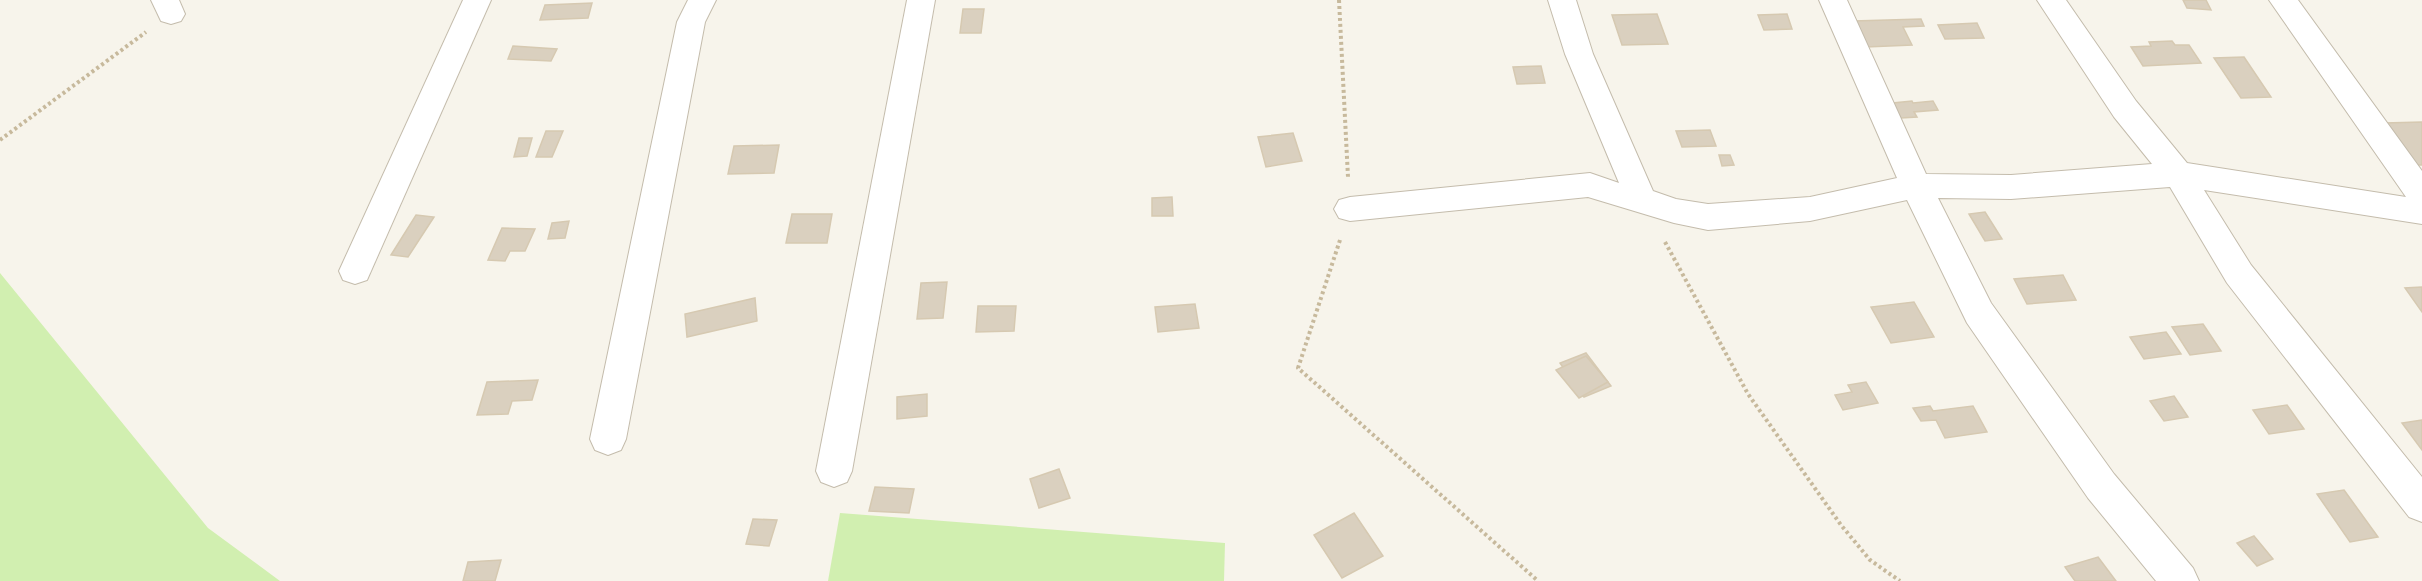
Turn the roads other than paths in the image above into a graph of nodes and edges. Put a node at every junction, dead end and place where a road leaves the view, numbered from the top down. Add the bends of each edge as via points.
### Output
1 (477, 0) edge
2 (702, 0) edge
3 (921, 0) edge
4 (1562, 0) edge
5 (1833, 0) edge
6 (2052, 0) edge
7 (2283, 0) edge
8 (2178, 174) junction
9 (1916, 186) junction
10 (2422, 195) edge
11 (1641, 199) junction
12 (1350, 209) road end
13 (2422, 212) edge
14 (355, 271) dead end
15 (608, 439) dead end
16 (834, 471) dead end
17 (2422, 505) edge
18 (2180, 581) edge

1 - 14 street
2 - 15 street via 691,22
3 - 16 street
4 - 11 street via 1579,54
5 - 9 street
6 - 8 street via 2125,109
7 - 10 street
8 - 9 street via 2012,187
8 - 13 street
8 - 17 street via 2239,274
9 - 11 street via 1810,209 1747,216 1708,217 1674,211
9 - 18 street via 1978,313 2101,486
11 - 12 street via 1611,194 1590,185

